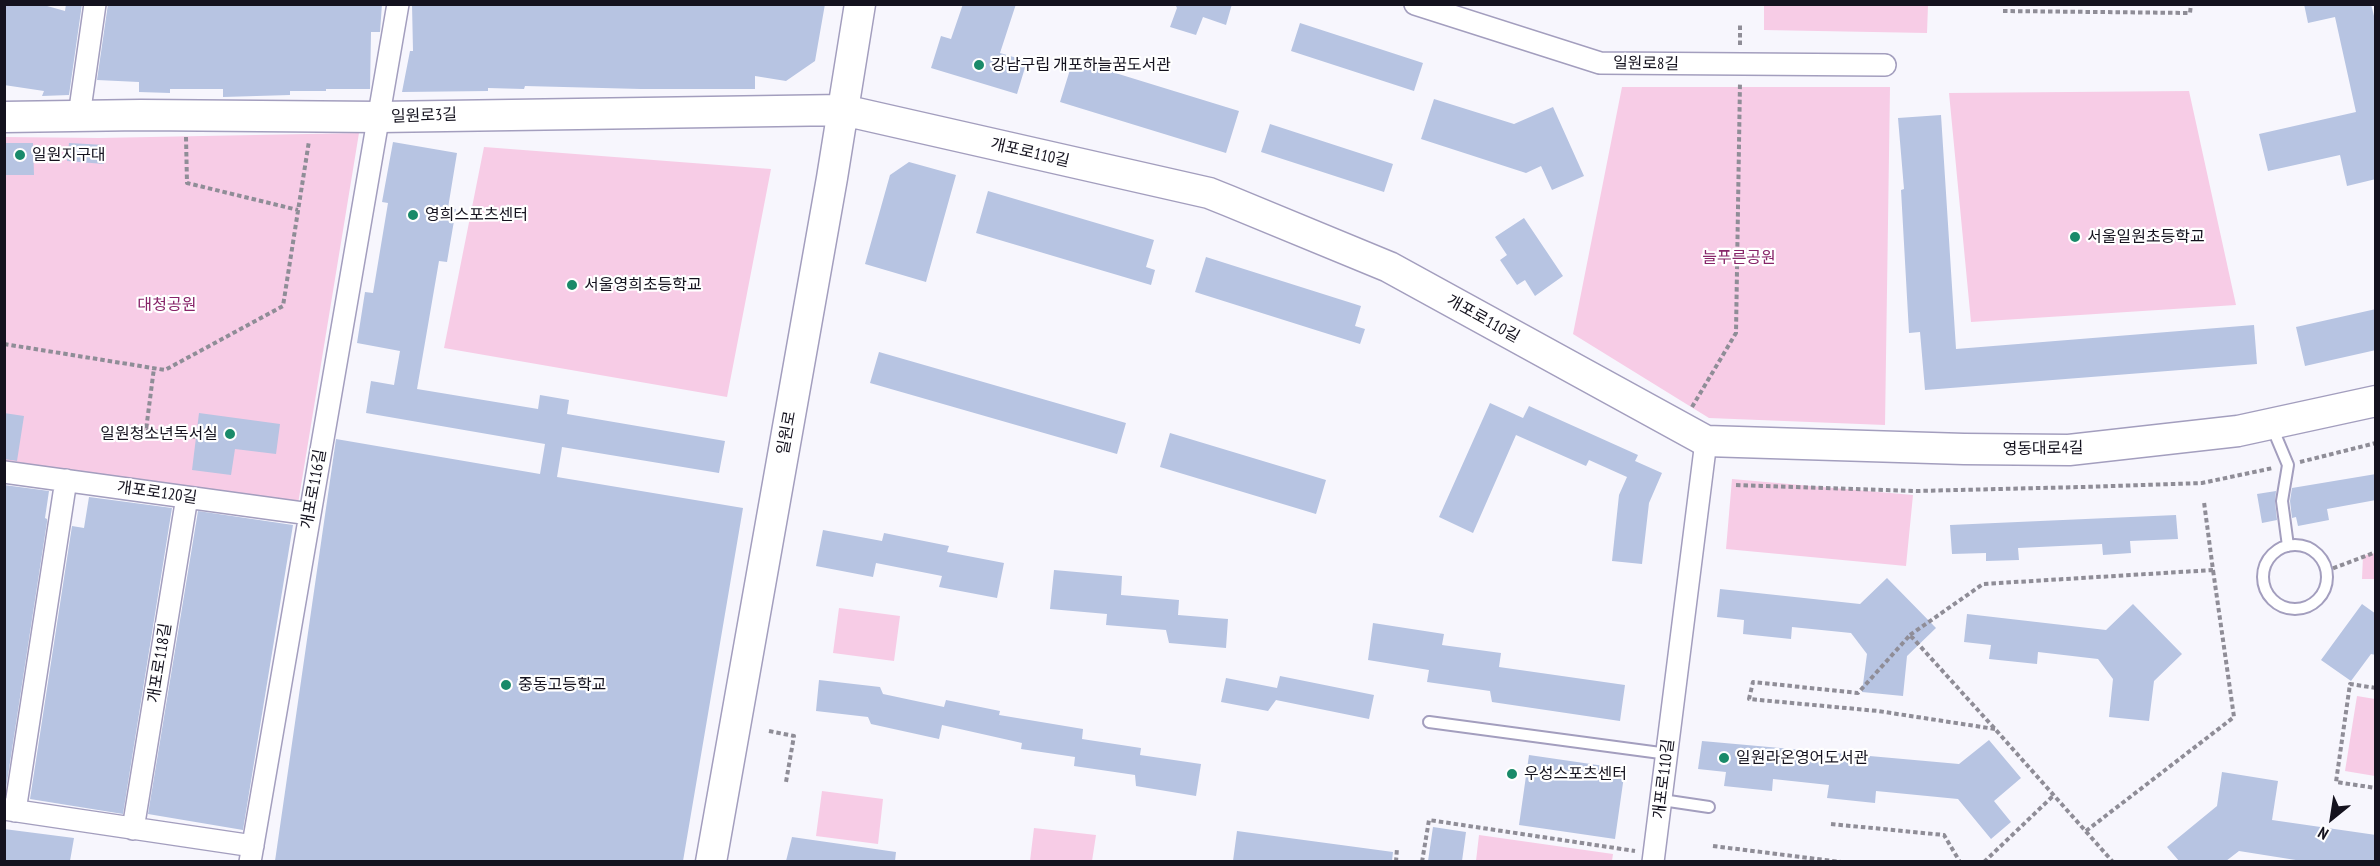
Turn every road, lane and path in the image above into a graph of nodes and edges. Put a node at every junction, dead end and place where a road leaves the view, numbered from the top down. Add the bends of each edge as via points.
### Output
1 (95, 4) edge
2 (398, 4) edge
3 (860, 4) edge
4 (1415, 4) edge
5 (2191, 4) edge
6 (2003, 11) dead end
7 (1740, 24) dead end
8 (1885, 64) dead end
9 (1740, 65) junction
10 (843, 110) junction
11 (79, 116) junction
12 (4, 117) edge
13 (379, 117) junction
14 (186, 127) dead end
15 (310, 136) dead end
16 (298, 210) junction
17 (4, 344) edge
18 (154, 368) junction
19 (2376, 401) edge
20 (2271, 424) junction
21 (126, 426) dead end
22 (146, 430) junction
23 (1693, 434) junction
24 (196, 437) dead end
25 (2376, 444) edge
26 (2288, 465) junction
27 (4, 472) edge
28 (66, 480) junction
29 (1736, 485) dead end
30 (187, 497) junction
31 (2204, 502) dead end
32 (310, 514) junction
33 (2288, 546) junction
34 (2376, 552) edge
35 (2213, 570) junction
36 (2326, 571) junction
37 (1910, 635) junction
38 (2376, 688) edge
39 (1429, 722) dead end
40 (1995, 729) junction
41 (769, 731) dead end
42 (1668, 754) junction
43 (786, 782) dead end
44 (2376, 788) edge
45 (2054, 795) junction
46 (1662, 800) junction
47 (1709, 807) dead end
48 (10, 810) edge
49 (1831, 824) dead end
50 (133, 829) junction
51 (2086, 831) junction
52 (1713, 846) dead end
53 (1397, 848) dead end
54 (252, 854) edge
55 (1645, 856) edge
56 (711, 861) edge
57 (1395, 861) edge
58 (1422, 861) edge
59 (1841, 861) edge
60 (1960, 861) edge
61 (1984, 861) edge
62 (2113, 861) edge

1 - 11 street
2 - 13 street, 개포로116길
3 - 10 street, 일원로
4 - 9 street, 일원로8길 via 1600,63
5 - 6 path via 2190,13
7 - 9 path
8 - 9 street, 일원로8길
9 - 23 path via 1736,333
10 - 13 street, 일원로3길
10 - 23 street, 개포로110길 via 1209,193 1389,267
10 - 56 street, 일원로
11 - 12 street, 일원로3길
11 - 13 street, 일원로3길
13 - 32 street, 개포로116길
14 - 16 path via 188,183
15 - 16 path
16 - 18 path via 283,306 165,370
17 - 18 path
18 - 22 path
19 - 20 street, 영동대로4길
20 - 23 street, 영동대로4길 via 2069,450 1964,449
20 - 26 lane
21 - 22 path
22 - 24 path
23 - 42 street, 개포로110길
25 - 26 path
26 - 29 path via 2202,483 1916,490
26 - 33 lane via 2282,501
27 - 28 street, 개포로120길
28 - 30 street, 개포로120길
28 - 48 street
30 - 32 street, 개포로120길
30 - 50 street, 개포로118길
31 - 35 path
32 - 54 street, 개포로116길
33 - 36 lane via 2308,548 2323,562
33 - 36 lane via 2270,558 2263,577 2265,588 2278,604 2298,609 2317,600 2324,592
34 - 36 path
35 - 37 path via 1983,584
35 - 51 path via 2235,717
37 - 40 path
37 - 40 path via 1858,693 1753,682 1749,699 1878,711
38 - 44 path via 2350,684 2336,782
39 - 42 lane
40 - 45 path
41 - 43 path via 794,736
42 - 46 street, 개포로110길
45 - 51 path
45 - 61 path
46 - 47 lane
46 - 55 street, 개포로110길
48 - 50 street
49 - 60 path via 1944,835
50 - 54 street
51 - 62 path
52 - 59 path
53 - 57 path
55 - 58 path via 1429,820

